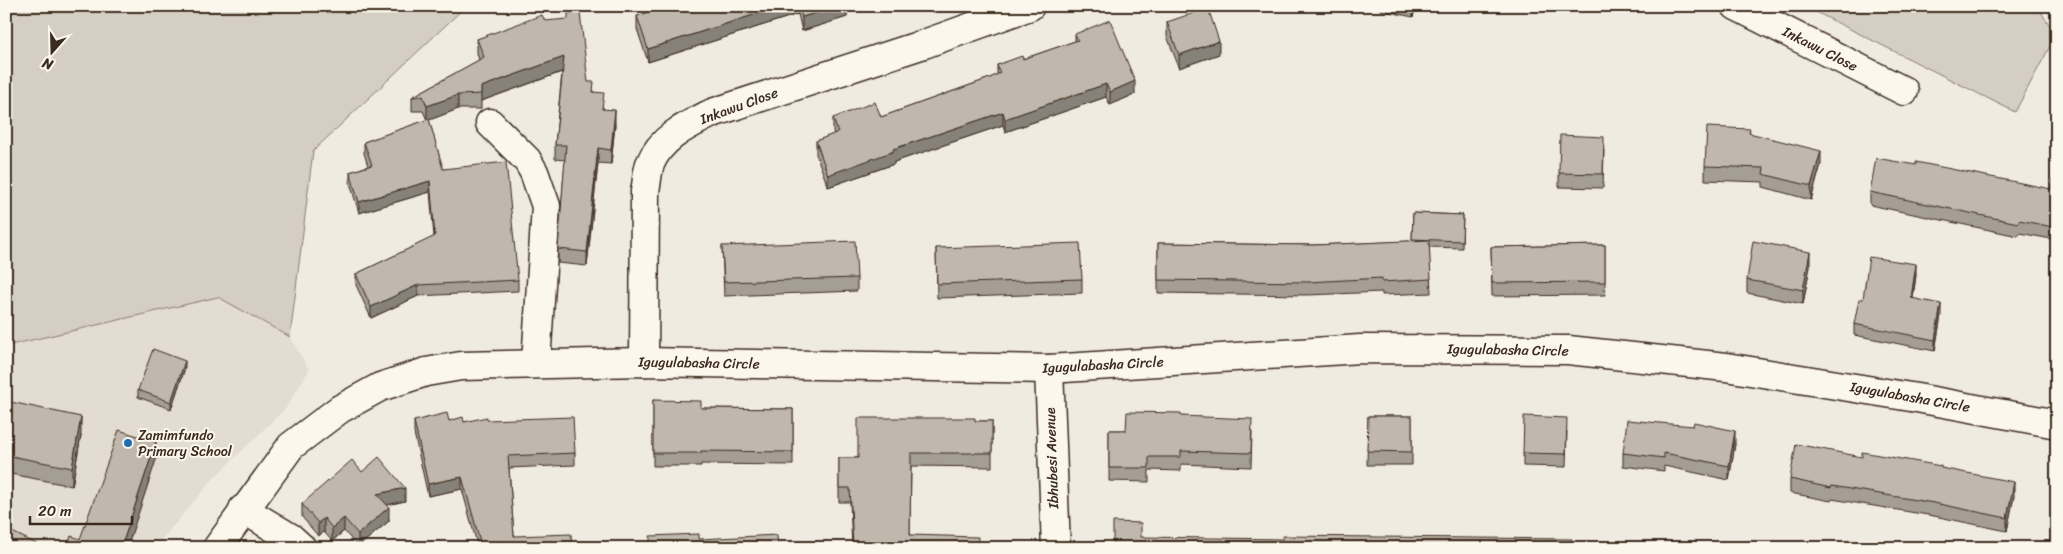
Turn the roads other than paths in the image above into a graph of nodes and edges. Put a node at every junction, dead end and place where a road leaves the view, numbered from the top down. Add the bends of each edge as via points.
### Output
1 (1030, 6) edge
2 (1736, 6) edge
3 (1904, 91) dead end
4 (490, 123) dead end
5 (644, 362) junction
6 (536, 363) junction
7 (1049, 369) junction
8 (2057, 424) edge
9 (243, 509) junction
10 (217, 548) edge
11 (302, 548) edge
12 (1056, 548) edge

1 - 5 street, Inkawu Close via 712,113 684,127 664,143 650,164 645,191
2 - 3 street, Inkawu Close
4 - 6 street via 527,160 546,206
5 - 6 street, Igugulabasha Circle
5 - 7 street, Igugulabasha Circle
6 - 9 street, Igugulabasha Circle via 461,366 426,372 380,387 340,409 291,446
7 - 8 street, Igugulabasha Circle via 1360,349 1568,350 1726,367
7 - 12 street, Ibhubesi Avenue
9 - 10 street, Igugulabasha Circle
9 - 11 street

